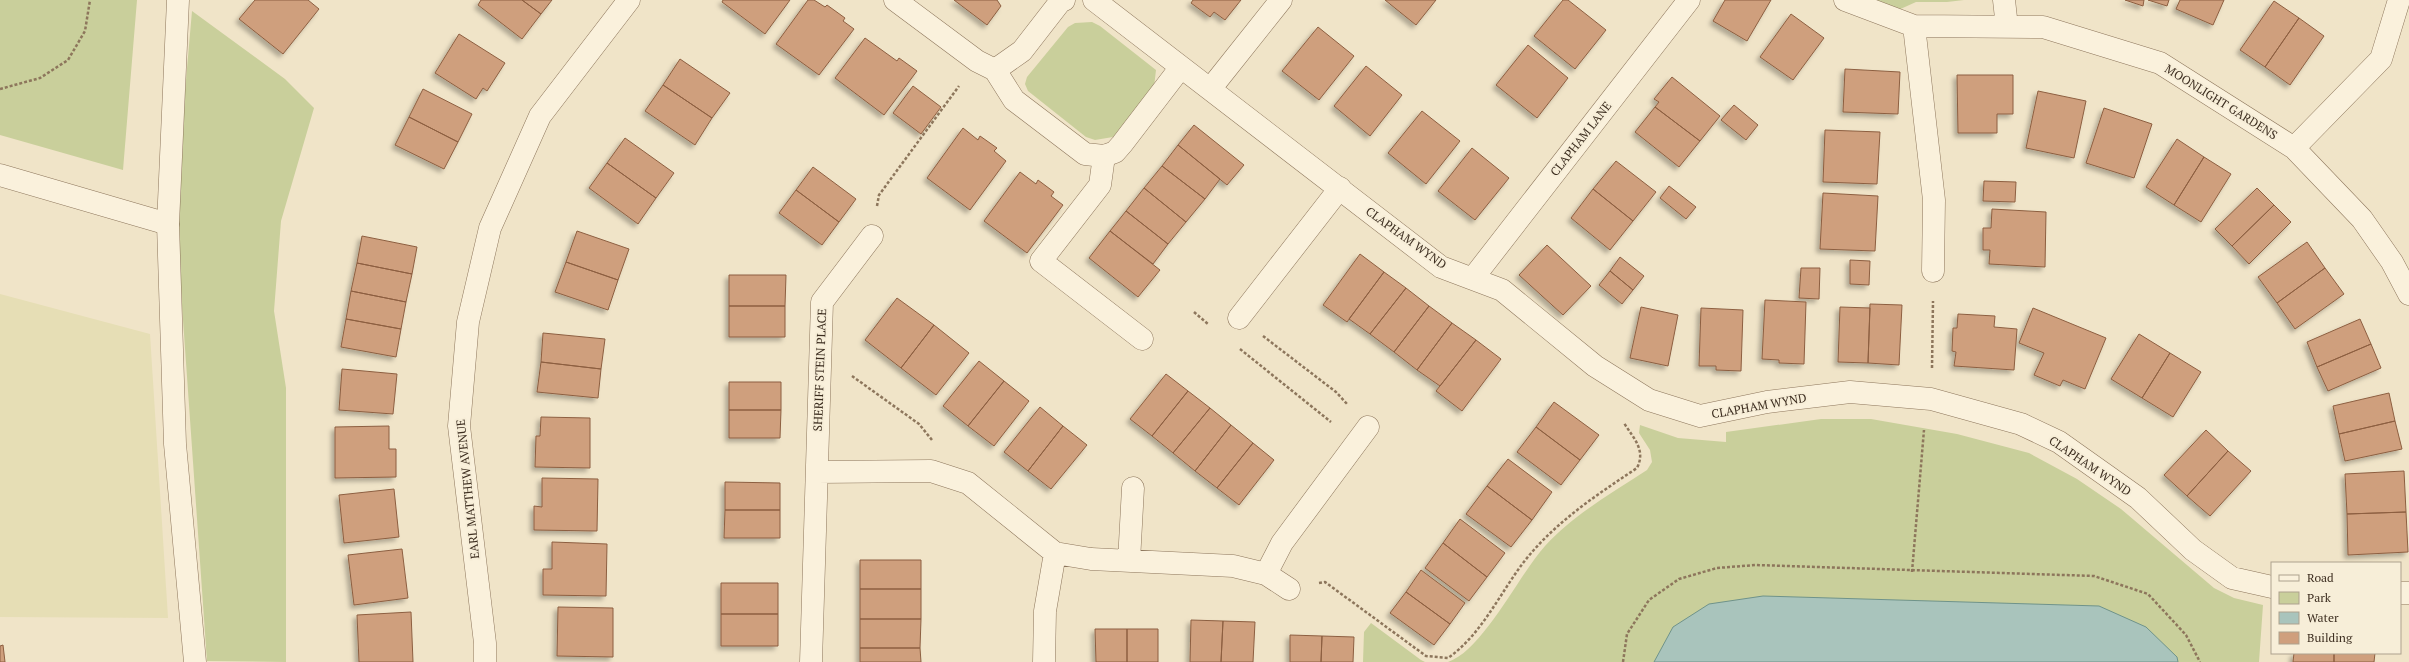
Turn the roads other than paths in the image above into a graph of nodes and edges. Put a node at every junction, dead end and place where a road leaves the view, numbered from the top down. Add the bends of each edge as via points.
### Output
1 (178, 0) edge
2 (630, 0) edge
3 (895, 0) edge
4 (1064, 0) edge
5 (1094, 0) edge
6 (1281, 0) edge
7 (1689, 0) edge
8 (1845, 0) edge
9 (2004, 0) edge
10 (2399, 0) edge
11 (1914, 26) junction
12 (2006, 27) junction
13 (986, 66) junction
14 (1181, 67) junction
15 (1211, 88) junction
16 (2294, 148) junction
17 (1104, 156) junction
18 (0, 175) edge
19 (1340, 188) junction
20 (168, 224) junction
21 (872, 236) road end
22 (1933, 271) dead end
23 (1473, 278) junction
24 (2409, 294) edge
25 (1239, 318) road end
26 (1142, 339) dead end
27 (1363, 435) road end
28 (816, 472) junction
29 (1133, 488) dead end
30 (1055, 553) junction
31 (1129, 561) junction
32 (1266, 574) junction
33 (2271, 587) edge
34 (1289, 589) road end
35 (195, 662) edge
36 (485, 662) edge
37 (811, 662) edge
38 (1044, 662) edge

1 - 20 street
2 - 36 street, EARL MATTHEW AVENUE via 540,116 490,228 468,322 459,426 485,642
3 - 13 street
4 - 13 street via 1022,51
5 - 14 street, CLAPHAM WYND
6 - 15 street
7 - 23 street, CLAPHAM LANE
8 - 11 street, MOONLIGHT GARDENS
9 - 12 street
10 - 16 street via 2381,59
11 - 12 street, MOONLIGHT GARDENS
11 - 22 street via 1934,200
12 - 16 street, MOONLIGHT GARDENS via 2043,27 2160,63
13 - 17 street via 1014,100 1085,154
14 - 15 street, CLAPHAM WYND
14 - 17 street via 1122,144 1115,152
15 - 19 street, CLAPHAM WYND
16 - 24 street, MOONLIGHT GARDENS via 2362,219 2392,262
17 - 26 street via 1100,185 1040,261
18 - 20 street
19 - 23 street, CLAPHAM WYND via 1441,267
19 - 25 street
20 - 35 street via 175,444
21 - 28 street, SHERIFF STEIN PLACE via 822,302
23 - 33 street, CLAPHAM WYND via 1502,290 1594,366 1649,400 1700,416 1766,402 1850,392 1931,399 2021,424 2059,442 2138,498 2193,550 2232,578
27 - 32 street via 1282,543
28 - 30 street via 931,471 968,483
28 - 37 street, SHERIFF STEIN PLACE
29 - 31 street
30 - 31 street via 1091,559
30 - 38 street via 1045,611
31 - 32 street via 1233,566
32 - 34 street

